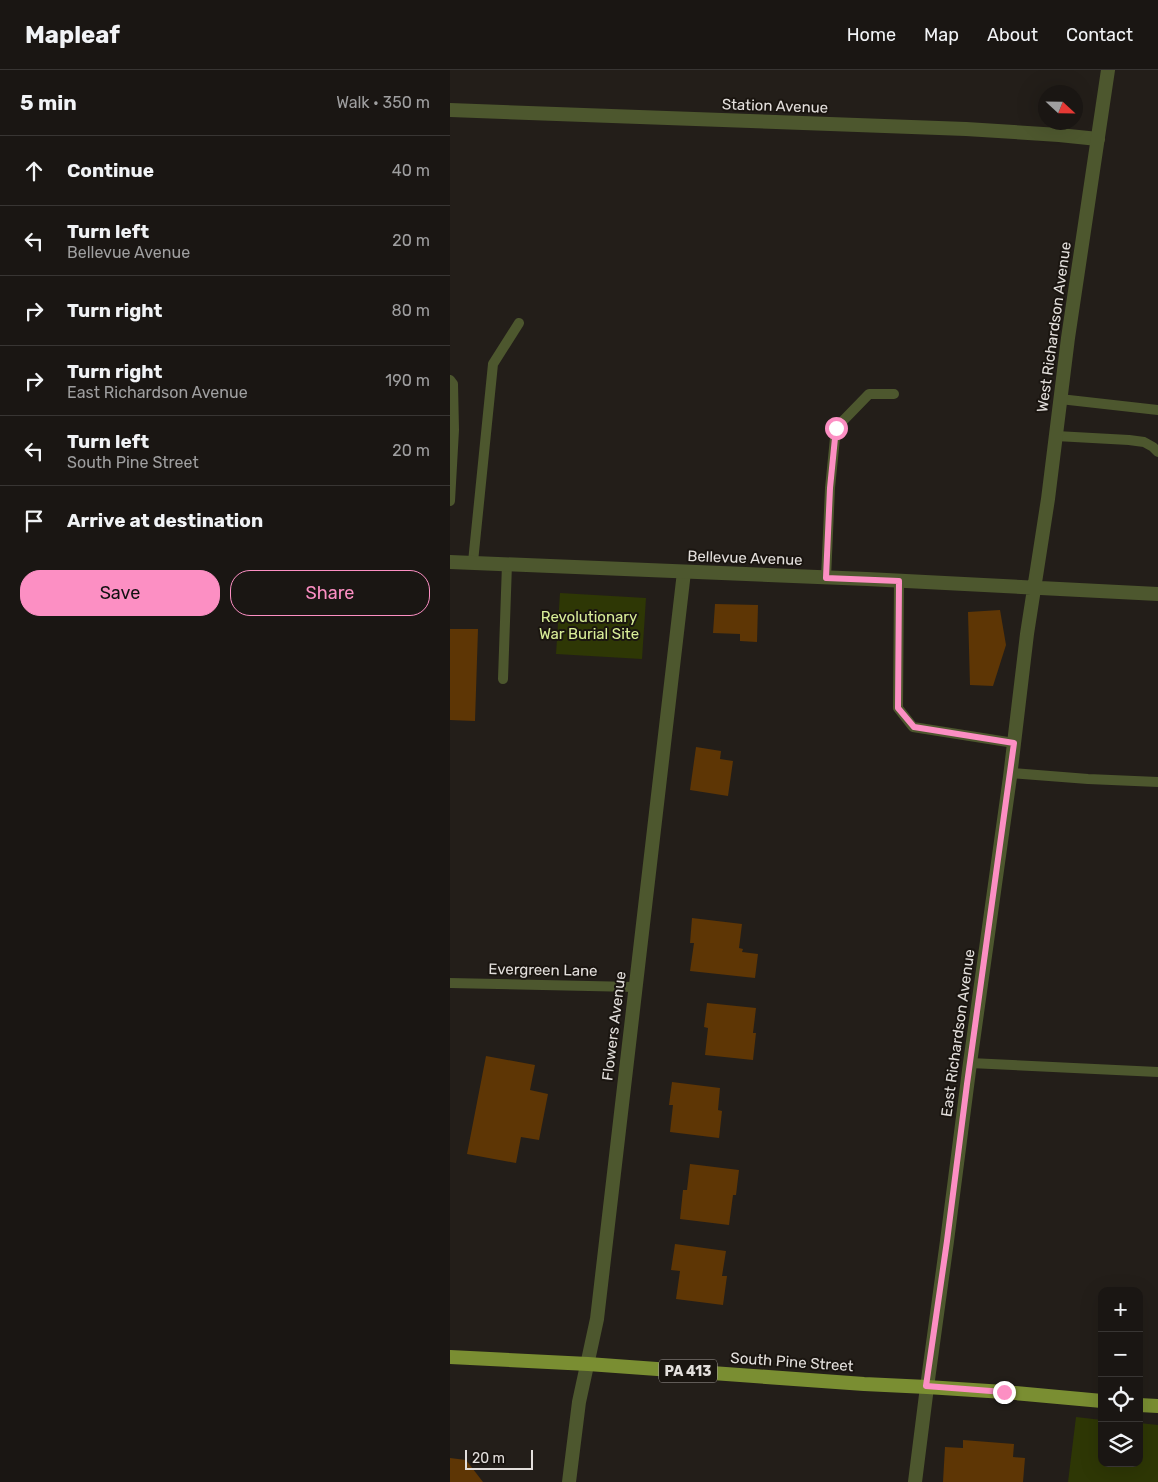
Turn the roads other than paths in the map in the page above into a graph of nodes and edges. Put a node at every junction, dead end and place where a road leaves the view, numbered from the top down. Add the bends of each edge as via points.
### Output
1 (1108, 70) edge
2 (450, 110) edge
3 (1098, 139) junction
4 (519, 323) dead end
5 (450, 380) edge
6 (894, 394) dead end
7 (1060, 399) junction
8 (1158, 410) edge
9 (1056, 436) junction
10 (1158, 452) edge
11 (450, 501) edge
12 (450, 562) edge
13 (473, 562) junction
14 (507, 564) junction
15 (684, 572) junction
16 (826, 578) junction
17 (899, 581) junction
18 (1034, 588) junction
19 (1158, 591) edge
20 (503, 679) dead end
21 (1014, 743) junction
22 (1011, 773) junction
23 (1158, 782) edge
24 (450, 983) edge
25 (635, 988) junction
26 (970, 1063) junction
27 (1158, 1072) edge
28 (450, 1357) edge
29 (588, 1364) junction
30 (926, 1386) junction
31 (1098, 1402) edge
32 (1143, 1405) edge
33 (1158, 1406) edge
34 (569, 1482) edge
35 (916, 1482) edge

1 - 3 street, West Richardson Avenue
2 - 3 street, Station Avenue via 966,129
3 - 7 street, West Richardson Avenue
4 - 13 lane via 493,364
5 - 11 lane via 453,384 454,430
6 - 16 lane via 869,394 836,428
7 - 8 lane
7 - 9 street, West Richardson Avenue
9 - 10 lane via 1144,442
9 - 18 street, West Richardson Avenue
12 - 13 street, Bellevue Avenue
13 - 14 street, Bellevue Avenue
14 - 15 street, Bellevue Avenue
14 - 20 lane
15 - 16 street, Bellevue Avenue
15 - 25 street, Flowers Avenue
16 - 17 street, Bellevue Avenue
17 - 18 street, Bellevue Avenue
17 - 21 lane via 898,708 914,727
18 - 19 street, Bellevue Avenue
18 - 21 street, East Richardson Avenue
21 - 22 street, East Richardson Avenue
22 - 23 lane
22 - 26 street, East Richardson Avenue
24 - 25 lane, Evergreen Lane
25 - 29 street, Flowers Avenue via 597,1320
26 - 27 lane
26 - 30 street, East Richardson Avenue
28 - 29 main road, South Pine Street / PA 413
29 - 30 main road, South Pine Street / PA 413
29 - 34 street, Flowers Avenue via 579,1402
30 - 31 main road, South Pine Street / PA 413
30 - 35 street, East Richardson Avenue
32 - 33 main road

